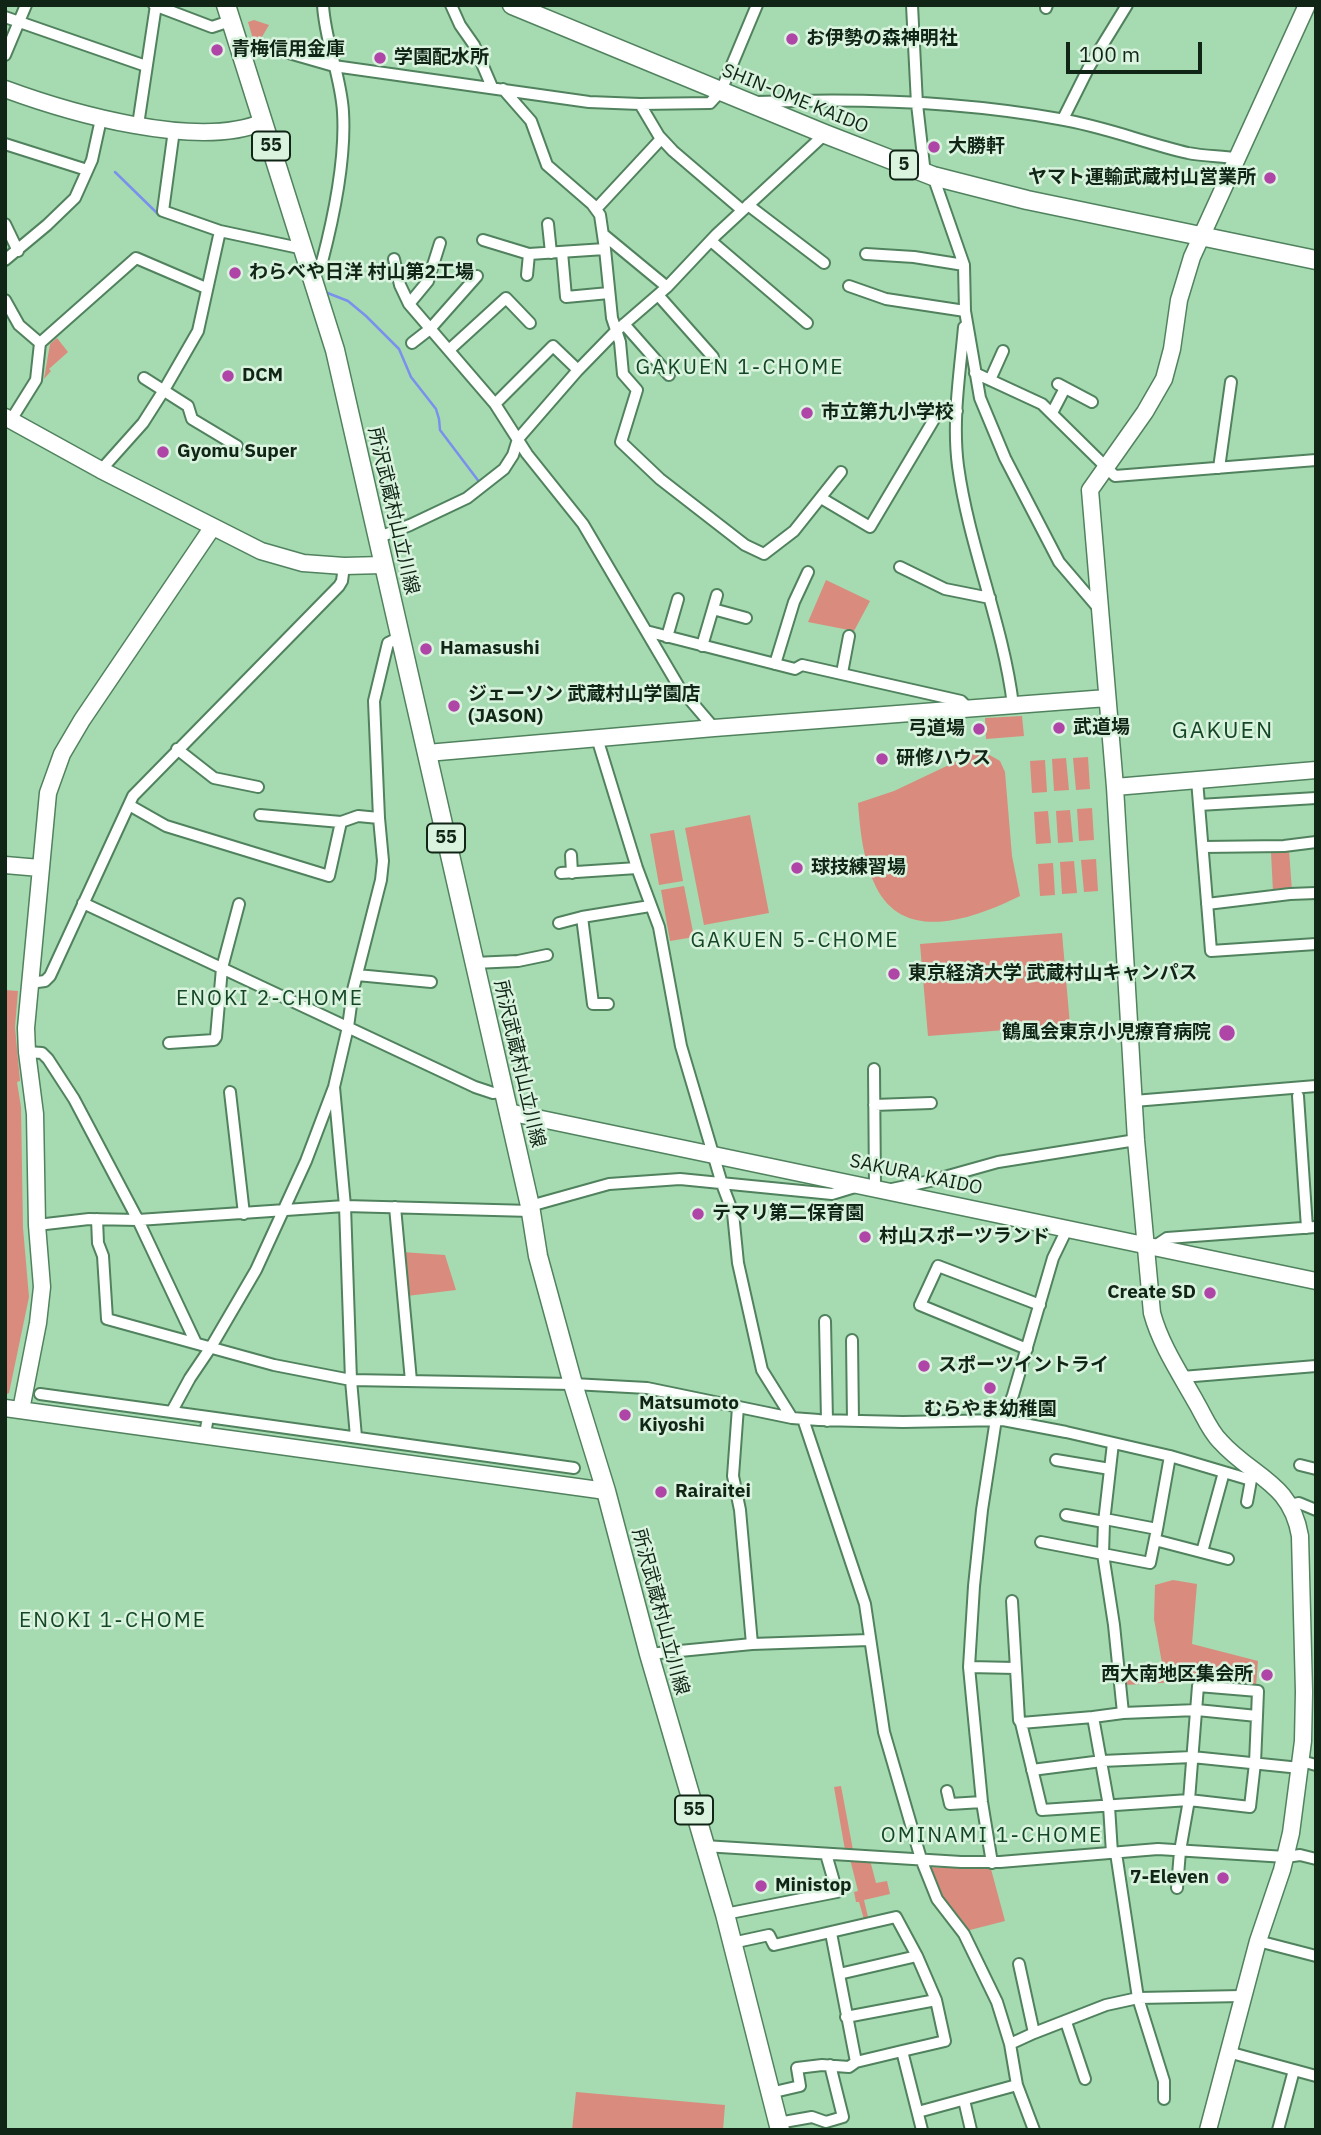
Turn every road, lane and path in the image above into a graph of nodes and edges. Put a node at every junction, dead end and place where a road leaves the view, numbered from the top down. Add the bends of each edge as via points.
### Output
1 (26, 5) edge
2 (323, 5) edge
3 (451, 5) edge
4 (512, 5) edge
5 (757, 5) edge
6 (912, 5) edge
7 (1127, 5) edge
8 (155, 6) edge
9 (1307, 9) edge
10 (228, 13) edge
11 (5, 17) edge
12 (19, 22) junction
13 (261, 46) dead end
14 (5, 55) edge
15 (146, 66) junction
16 (334, 66) junction
17 (497, 88) junction
18 (5, 89) edge
19 (721, 91) junction
20 (748, 103) junction
21 (640, 104) junction
22 (917, 104) junction
23 (101, 119) junction
24 (1063, 119) junction
25 (263, 122) junction
26 (138, 125) junction
27 (174, 130) junction
28 (825, 134) junction
29 (662, 139) junction
30 (5, 144) edge
31 (1235, 158) junction
32 (87, 170) junction
33 (929, 175) junction
34 (745, 207) junction
35 (596, 209) junction
36 (548, 224) dead end
37 (5, 225) edge
38 (220, 231) junction
39 (604, 236) junction
40 (1200, 236) junction
41 (483, 240) dead end
42 (711, 241) junction
43 (440, 243) dead end
44 (304, 249) junction
45 (606, 249) junction
46 (18, 251) junction
47 (556, 252) junction
48 (529, 254) junction
49 (866, 254) dead end
50 (394, 259) dead end
51 (5, 260) edge
52 (1316, 260) edge
53 (824, 263) dead end
54 (964, 265) junction
55 (527, 275) dead end
56 (477, 276) dead end
57 (315, 283) junction
58 (849, 286) dead end
59 (667, 287) junction
60 (206, 288) junction
61 (516, 289) dead end
62 (609, 293) junction
63 (658, 295) junction
64 (506, 298) junction
65 (409, 304) junction
66 (7, 307) edge
67 (965, 311) junction
68 (530, 323) dead end
69 (807, 323) dead end
70 (620, 328) junction
71 (430, 329) junction
72 (40, 343) junction
73 (412, 343) dead end
74 (449, 350) junction
75 (1003, 351) dead end
76 (713, 357) dead end
77 (578, 370) junction
78 (975, 373) junction
79 (669, 375) dead end
80 (144, 378) dead end
81 (990, 380) junction
82 (1231, 382) dead end
83 (164, 390) junction
84 (1092, 402) dead end
85 (495, 404) junction
86 (957, 411) junction
87 (1052, 413) junction
88 (8, 418) edge
89 (518, 439) junction
90 (237, 446) dead end
91 (1316, 460) edge
92 (1105, 468) junction
93 (1219, 468) junction
94 (101, 470) junction
95 (841, 472) dead end
96 (821, 498) junction
97 (212, 528) junction
98 (377, 538) junction
99 (383, 565) junction
100 (344, 566) junction
101 (900, 567) dead end
102 (807, 572) dead end
103 (717, 595) dead end
104 (990, 598) junction
105 (678, 599) dead end
106 (713, 610) junction
107 (1101, 610) junction
108 (746, 618) dead end
109 (646, 631) junction
110 (849, 636) dead end
111 (400, 637) junction
112 (667, 637) junction
113 (702, 646) junction
114 (775, 664) junction
115 (842, 673) junction
116 (1107, 698) junction
117 (1013, 705) junction
118 (969, 709) junction
119 (714, 728) junction
120 (597, 738) junction
121 (177, 750) junction
122 (427, 753) junction
123 (1316, 770) edge
124 (1197, 780) junction
125 (258, 787) dead end
126 (1115, 787) junction
127 (1316, 798) edge
128 (129, 805) junction
129 (1199, 805) junction
130 (260, 815) dead end
131 (379, 818) junction
132 (341, 822) junction
133 (1316, 842) edge
134 (1203, 847) junction
135 (571, 855) dead end
136 (5, 865) edge
137 (40, 868) junction
138 (637, 868) junction
139 (1316, 894) edge
140 (83, 903) junction
141 (239, 904) dead end
142 (1207, 904) junction
143 (650, 906) junction
144 (582, 917) junction
145 (559, 923) dead end
146 (1316, 944) edge
147 (547, 955) dead end
148 (474, 963) junction
149 (222, 968) junction
150 (357, 975) junction
151 (431, 982) dead end
152 (30, 983) junction
153 (607, 1004) dead end
154 (348, 1027) junction
155 (169, 1043) dead end
156 (27, 1052) junction
157 (874, 1069) dead end
158 (1316, 1086) edge
159 (334, 1087) junction
160 (230, 1091) dead end
161 (503, 1093) junction
162 (1298, 1096) dead end
163 (1134, 1101) junction
164 (931, 1103) dead end
165 (874, 1105) junction
166 (508, 1112) junction
167 (1136, 1140) junction
168 (714, 1154) junction
169 (722, 1184) junction
170 (874, 1188) junction
171 (345, 1206) junction
172 (395, 1207) junction
173 (530, 1209) junction
174 (284, 1210) junction
175 (244, 1214) junction
176 (97, 1219) junction
177 (138, 1220) junction
178 (37, 1225) junction
179 (1311, 1227) edge
180 (1067, 1229) junction
181 (1150, 1245) junction
182 (1316, 1281) edge
183 (1040, 1305) junction
184 (825, 1321) dead end
185 (852, 1340) dead end
186 (195, 1342) junction
187 (211, 1347) junction
188 (1027, 1349) junction
189 (1316, 1366) edge
190 (1182, 1377) junction
191 (351, 1380) junction
192 (411, 1381) junction
193 (573, 1384) junction
194 (40, 1394) dead end
195 (738, 1407) junction
196 (13, 1409) edge
197 (172, 1411) junction
198 (208, 1417) junction
199 (798, 1418) junction
200 (1000, 1420) junction
201 (827, 1421) junction
202 (853, 1421) junction
203 (205, 1434) junction
204 (356, 1437) junction
205 (1113, 1443) junction
206 (467, 1453) junction
207 (1170, 1455) junction
208 (1056, 1460) dead end
209 (1300, 1465) dead end
210 (574, 1468) dead end
211 (1110, 1469) junction
212 (1316, 1469) edge
213 (465, 1471) junction
214 (1224, 1472) junction
215 (1254, 1476) junction
216 (606, 1491) junction
217 (1247, 1502) dead end
218 (1290, 1505) junction
219 (1316, 1510) edge
220 (1066, 1515) dead end
221 (1105, 1521) junction
222 (1156, 1534) junction
223 (1041, 1542) dead end
224 (1202, 1552) junction
225 (1103, 1554) junction
226 (1228, 1559) dead end
227 (1012, 1601) dead end
228 (869, 1640) junction
229 (752, 1644) junction
230 (649, 1654) junction
231 (969, 1667) junction
232 (1015, 1668) junction
233 (1197, 1710) junction
234 (1123, 1713) junction
235 (1258, 1716) junction
236 (1093, 1717) junction
237 (1021, 1723) junction
238 (1192, 1757) junction
239 (1102, 1761) junction
240 (1255, 1763) junction
241 (1306, 1765) edge
242 (1032, 1770) junction
243 (947, 1791) dead end
244 (1189, 1800) junction
245 (982, 1802) junction
246 (1109, 1806) junction
247 (704, 1846) junction
248 (1180, 1851) junction
249 (1114, 1853) junction
250 (826, 1854) junction
251 (1286, 1857) junction
252 (921, 1859) junction
253 (1316, 1860) edge
254 (992, 1863) junction
255 (1177, 1888) dead end
256 (725, 1914) junction
257 (831, 1933) junction
258 (1258, 1941) junction
259 (732, 1943) junction
260 (917, 1956) junction
261 (1316, 1956) edge
262 (1019, 1964) dead end
263 (839, 1974) junction
264 (1242, 1996) junction
265 (1138, 1998) junction
266 (936, 2000) junction
267 (846, 2017) junction
268 (1066, 2022) junction
269 (1034, 2033) junction
270 (1010, 2044) junction
271 (902, 2051) junction
272 (1228, 2052) junction
273 (856, 2062) junction
274 (830, 2065) junction
275 (1294, 2070) junction
276 (1316, 2076) edge
277 (1085, 2079) dead end
278 (1017, 2085) junction
279 (770, 2093) junction
280 (964, 2099) junction
281 (1164, 2099) dead end
282 (918, 2112) junction
283 (779, 2126) edge
284 (922, 2130) edge
285 (971, 2130) edge
286 (1034, 2130) edge
287 (1208, 2130) edge
288 (1278, 2130) edge

1 - 12 street
2 - 16 street
3 - 17 street
4 - 19 main road, SHIN-OME KAIDO / 5
5 - 19 street
6 - 22 street
7 - 24 street
8 - 10 street via 212,27
8 - 15 street
9 - 31 street
10 - 25 main road, 所沢武蔵村山立川線 / 55
11 - 12 street
12 - 14 street
12 - 15 street
13 - 16 street
15 - 26 street
16 - 17 street
16 - 57 street via 343,111 342,150 336,199
17 - 21 street via 589,102
17 - 35 street via 531,121 547,166
18 - 23 street
19 - 20 main road, SHIN-OME KAIDO / 5
19 - 21 street via 710,103
20 - 22 street
20 - 28 main road, SHIN-OME KAIDO / 5
21 - 29 street
22 - 24 street
22 - 33 street
23 - 26 street
23 - 32 street
24 - 31 street via 1190,153
25 - 27 street via 237,130
25 - 44 main road, 所沢武蔵村山立川線 / 55
26 - 27 street
27 - 38 street via 163,211
28 - 33 main road, SHIN-OME KAIDO / 5
28 - 34 street
29 - 34 street
29 - 35 street
30 - 32 street
31 - 40 street
32 - 46 street via 75,198
33 - 40 main road, SHIN-OME KAIDO / 5 via 987,192
33 - 54 street
34 - 42 street
34 - 53 street
35 - 39 street
36 - 47 street
37 - 46 street
38 - 44 street
38 - 60 street
39 - 45 street
39 - 59 street
40 - 52 main road, SHIN-OME KAIDO / 5
40 - 92 street via 1179,300 1164,379
41 - 48 street
42 - 59 street
42 - 69 street
43 - 65 street via 428,281
44 - 57 main road, 所沢武蔵村山立川線 / 55
45 - 47 street
45 - 62 street
46 - 51 street
47 - 48 street
47 - 62 street via 566,297
48 - 55 street
49 - 54 street
50 - 65 street
54 - 67 street
56 - 71 street
57 - 98 main road, 所沢武蔵村山立川線 / 55 via 335,350
58 - 67 street via 886,299
59 - 63 street
60 - 72 street via 136,258
60 - 83 street via 198,331
61 - 64 street
62 - 70 street
63 - 70 street
63 - 76 street
64 - 68 street
64 - 74 street
65 - 71 street
66 - 72 street
67 - 78 street
67 - 86 street
70 - 77 street
70 - 79 street
70 - 96 street via 623,374 638,390 621,442 660,479 745,545 764,554 794,531
71 - 73 street
71 - 74 street
72 - 88 street via 36,380
74 - 85 street
75 - 81 street
77 - 85 street via 553,346
77 - 89 street
78 - 81 street
78 - 107 street via 980,398 1005,458 1059,562
80 - 83 street
81 - 87 street
82 - 93 street
83 - 90 street via 188,406 192,419
83 - 94 street via 143,423
84 - 87 street via 1061,386
85 - 89 street
86 - 96 street via 939,411 870,527
86 - 104 street via 963,497
87 - 92 street
88 - 94 street
89 - 98 street via 504,469 467,498
89 - 109 street via 583,524
91 - 93 street
92 - 93 street via 1115,477
92 - 107 street via 1090,490
94 - 97 street
95 - 96 street
97 - 100 street via 286,559
97 - 137 street via 62,754 48,793
98 - 99 main road, 所沢武蔵村山立川線 / 55
99 - 100 street
99 - 111 main road, 所沢武蔵村山立川線 / 55
100 - 121 street via 339,586
101 - 104 street via 944,589
102 - 114 street
103 - 106 street
104 - 117 street
105 - 112 street
106 - 108 street
106 - 113 street
107 - 116 street
109 - 112 street
109 - 119 street via 679,687
110 - 115 street
111 - 122 main road, 所沢武蔵村山立川線 / 55
111 - 131 street via 388,643 374,701
112 - 113 street
113 - 114 street
114 - 115 street
115 - 118 street via 961,701
116 - 117 street
116 - 126 street
117 - 118 street
118 - 119 street
119 - 120 street
120 - 122 street
120 - 138 street
121 - 125 street via 214,778
121 - 128 street
122 - 148 main road, 所沢武蔵村山立川線 / 55
123 - 124 street
124 - 126 street
124 - 129 street
126 - 163 street
127 - 129 street
128 - 132 street via 166,826 329,876
128 - 140 street
129 - 134 street
130 - 132 street
131 - 132 street
131 - 150 street via 381,880
133 - 134 street
134 - 142 street
135 - 138 street via 566,873
136 - 137 street
137 - 152 street
138 - 143 street
139 - 142 street
140 - 149 street
140 - 152 street via 50,976
141 - 149 street
142 - 146 street via 1211,951
143 - 144 street
143 - 168 street via 659,927 681,1046
144 - 145 street
144 - 153 street via 593,1004
147 - 148 street
148 - 161 main road, 所沢武蔵村山立川線 / 55
149 - 154 street
149 - 155 street via 214,1040
150 - 151 street
150 - 154 street
152 - 156 street
154 - 159 street
154 - 161 street via 475,1087
156 - 177 street via 42,1053 48,1059
156 - 178 street via 35,1114
157 - 165 street
158 - 163 street
159 - 171 street
159 - 174 street
160 - 175 street
161 - 166 main road, 所沢武蔵村山立川線 / 55
162 - 179 street
163 - 167 street
164 - 165 street
165 - 170 street
166 - 168 street, SAKURA KAIDO
166 - 173 main road, 所沢武蔵村山立川線 / 55
167 - 170 street
167 - 181 street
168 - 169 street
168 - 170 street, SAKURA KAIDO
169 - 170 street via 832,1194
169 - 173 street via 680,1179 608,1184
169 - 199 street via 733,1213 738,1263 762,1370
170 - 180 street, SAKURA KAIDO
171 - 172 street
171 - 174 street
171 - 191 street
172 - 173 street
172 - 192 street
173 - 193 main road, 所沢武蔵村山立川線 / 55
174 - 175 street
174 - 187 street via 256,1270
175 - 177 street
176 - 177 street
176 - 178 street
176 - 186 street via 107,1319
177 - 186 street
178 - 196 street via 40,1311
179 - 181 street via 1167,1238
180 - 181 street, SAKURA KAIDO
180 - 183 street
181 - 182 street, SAKURA KAIDO
181 - 190 street via 1149,1300 1155,1326
183 - 188 street
183 - 188 street via 938,1266 920,1304
184 - 201 street
185 - 202 street
186 - 187 street
187 - 191 street
187 - 197 street
188 - 200 street
189 - 190 street
190 - 215 street via 1217,1438
191 - 192 street
191 - 204 street
192 - 193 street
193 - 195 street via 647,1388
193 - 216 main road, 所沢武蔵村山立川線 / 55
194 - 197 street
195 - 199 street
195 - 229 street via 733,1476
196 - 203 street
197 - 198 street
198 - 203 street
198 - 204 street
199 - 201 street
199 - 228 street via 865,1604
200 - 202 street
200 - 205 street
200 - 231 street via 981,1523
201 - 202 street
203 - 213 street
204 - 206 street
205 - 207 street
205 - 211 street
206 - 210 street
206 - 213 street
207 - 214 street
207 - 222 street
208 - 211 street
209 - 212 street
211 - 221 street
213 - 216 street
214 - 215 street
214 - 224 street
215 - 217 street
215 - 218 street via 1276,1487
216 - 230 main road, 所沢武蔵村山立川線 / 55
218 - 219 street via 1299,1503
218 - 241 street via 1300,1536
220 - 221 street
221 - 222 street
221 - 225 street
222 - 224 street
222 - 225 street via 1150,1563
223 - 225 street
224 - 226 street
225 - 234 street
227 - 232 street
228 - 229 street
228 - 252 street via 884,1732
229 - 230 street
230 - 247 main road, 所沢武蔵村山立川線 / 55
231 - 232 street
231 - 245 street
232 - 237 street
233 - 234 street
233 - 235 street
233 - 235 street via 1198,1686 1258,1691
233 - 238 street
234 - 236 street
235 - 240 street
236 - 237 street
236 - 239 street
237 - 242 street
238 - 239 street
238 - 240 street
238 - 244 street
239 - 242 street
239 - 246 street
240 - 241 street
240 - 244 street via 1250,1807
241 - 251 street
242 - 246 street via 1042,1810
243 - 245 street via 950,1804
244 - 246 street
244 - 248 street
245 - 254 street
246 - 249 street
247 - 250 street
247 - 256 main road, 所沢武蔵村山立川線 / 55
248 - 249 street
248 - 251 street
248 - 255 street
249 - 254 street
249 - 265 street
250 - 252 street
250 - 256 street via 836,1892
251 - 253 street
251 - 258 street
252 - 254 street
252 - 270 street via 937,1899 968,1941 997,2002
256 - 259 main road, 所沢武蔵村山立川線 / 55
257 - 259 street via 774,1945 769,1935
257 - 260 street via 895,1917
257 - 263 street
258 - 261 street
258 - 264 street
259 - 279 main road, 所沢武蔵村山立川線 / 55
260 - 263 street
260 - 266 street
262 - 269 street
263 - 267 street
264 - 265 street
264 - 272 street
265 - 268 street
265 - 281 street via 1164,2081
266 - 267 street
266 - 271 street via 945,2041
267 - 273 street
268 - 269 street
268 - 277 street
269 - 270 street
270 - 278 street
271 - 273 street
271 - 282 street
272 - 275 street
272 - 287 street
273 - 274 street via 849,2067
274 - 279 street via 797,2068 800,2086
274 - 283 street via 843,2117 826,2122 812,2117
275 - 276 street
275 - 288 street
278 - 280 street
278 - 286 street
279 - 283 main road, 所沢武蔵村山立川線 / 55
280 - 282 street
280 - 285 street
282 - 284 street

